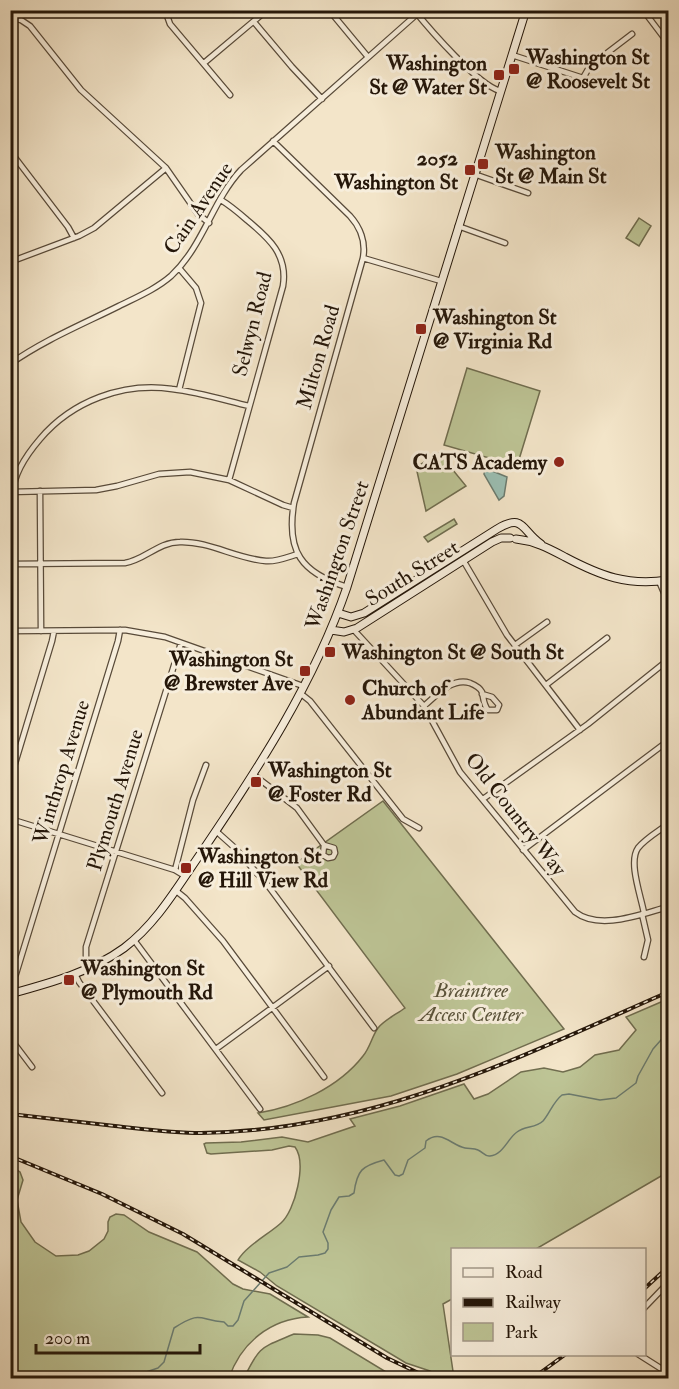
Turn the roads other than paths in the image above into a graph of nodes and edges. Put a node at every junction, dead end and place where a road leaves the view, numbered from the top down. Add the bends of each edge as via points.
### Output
1 (165, 10) edge
2 (267, 10) edge
3 (329, 10) edge
4 (526, 10) edge
5 (643, 10) edge
6 (416, 12) edge
7 (10, 17) edge
8 (254, 22) junction
9 (633, 34) dead end
10 (669, 43) edge
11 (512, 55) junction
12 (368, 57) junction
13 (204, 63) junction
14 (500, 91) junction
15 (230, 95) dead end
16 (322, 99) junction
17 (273, 141) junction
18 (10, 151) edge
19 (166, 168) junction
20 (474, 174) junction
21 (528, 193) dead end
22 (221, 200) junction
23 (209, 223) junction
24 (458, 226) junction
25 (74, 238) junction
26 (505, 243) dead end
27 (363, 258) junction
28 (10, 261) edge
29 (179, 268) junction
30 (441, 281) junction
31 (10, 364) edge
32 (179, 390) junction
33 (249, 406) junction
34 (229, 480) junction
35 (40, 491) junction
36 (12, 492) edge
37 (293, 508) junction
38 (509, 523) junction
39 (521, 525) junction
40 (513, 538) junction
41 (541, 544) junction
42 (458, 553) junction
43 (297, 554) junction
44 (464, 561) junction
45 (41, 563) junction
46 (10, 564) edge
47 (669, 580) edge
48 (659, 581) junction
49 (347, 586) junction
50 (669, 602) edge
51 (338, 613) junction
52 (547, 622) dead end
53 (354, 629) junction
54 (120, 630) junction
55 (331, 630) junction
56 (10, 631) edge
57 (41, 631) junction
58 (54, 631) junction
59 (607, 638) dead end
60 (181, 643) junction
61 (515, 645) junction
62 (669, 660) edge
63 (546, 685) junction
64 (301, 690) junction
65 (483, 694) dead end
66 (424, 706) junction
67 (580, 730) junction
68 (669, 741) edge
69 (206, 765) dead end
70 (254, 775) junction
71 (10, 780) edge
72 (483, 799) junction
73 (10, 819) edge
74 (669, 824) edge
75 (419, 828) dead end
76 (216, 831) junction
77 (59, 834) junction
78 (324, 845) dead end
79 (523, 850) junction
80 (116, 852) junction
81 (175, 870) junction
82 (185, 876) junction
83 (175, 890) junction
84 (669, 907) edge
85 (643, 913) junction
86 (134, 940) junction
87 (644, 957) dead end
88 (329, 966) junction
89 (90, 968) junction
90 (75, 974) junction
91 (13, 993) edge
92 (273, 1008) junction
93 (374, 1028) dead end
94 (10, 1038) edge
95 (216, 1049) junction
96 (32, 1067) dead end
97 (324, 1077) dead end
98 (162, 1093) dead end
99 (260, 1109) dead end
100 (669, 1282) edge
101 (646, 1307) edge
102 (641, 1356) edge
103 (669, 1373) edge

1 - 13 street via 170,24
2 - 8 street
3 - 12 street
4 - 11 main road, Washington Street
5 - 10 street
6 - 12 street, Cain Avenue
6 - 14 street via 486,84
7 - 19 street via 27,24 81,90
8 - 13 street
8 - 16 street
9 - 11 street via 586,70 583,78
11 - 14 main road, Washington Street
12 - 16 street, Cain Avenue
13 - 15 street
14 - 20 main road, Washington Street
16 - 17 street, Cain Avenue
17 - 22 street, Cain Avenue via 238,173
17 - 27 street, Milton Road via 353,219 363,239
18 - 25 street
19 - 23 street via 196,212
19 - 25 street via 104,221
20 - 21 street
20 - 24 main road, Washington Street
22 - 23 street, Cain Avenue
22 - 33 street, Selwyn Road via 272,242 284,269 283,286
23 - 29 street, Cain Avenue
24 - 26 street
24 - 30 main road, Washington Street
25 - 28 street
27 - 30 street
27 - 37 street, Milton Road
29 - 31 street, Cain Avenue via 154,288
29 - 32 street via 196,288 201,303
30 - 49 main road, Washington Street
32 - 33 street
32 - 36 street via 123,390 74,409 34,446
33 - 34 street, Selwyn Road
34 - 35 street via 174,472 101,489
34 - 37 street
35 - 36 street
35 - 45 street
37 - 43 street, Milton Road
38 - 39 main road
38 - 40 main road via 505,530
38 - 42 main road, South Street
39 - 40 main road via 522,534
39 - 41 main road
40 - 41 main road
40 - 44 main road, South Street via 495,541
41 - 48 main road via 612,578
42 - 44 street
42 - 51 main road, South Street via 364,613 351,617
43 - 45 street via 265,561 181,542 161,545 129,563
43 - 49 street via 311,570
44 - 53 main road, South Street
44 - 61 street
45 - 46 street
45 - 57 street
47 - 48 main road
48 - 50 street
49 - 51 main road, Washington Street
51 - 55 main road, Washington Street
52 - 61 street
53 - 55 main road, South Street
53 - 66 street, Old Country Way
54 - 58 street
54 - 60 street
54 - 77 street, Winthrop Avenue
55 - 64 main road, Washington Street
56 - 57 street
57 - 58 street
58 - 71 street
59 - 63 street
60 - 64 street
60 - 80 street, Plymouth Avenue
61 - 63 street
62 - 67 street
63 - 67 street
64 - 70 main road, Washington Street
64 - 75 street via 400,816
65 - 66 street via 471,684 457,683
66 - 72 street, Old Country Way via 453,762
67 - 72 street
68 - 79 street
69 - 81 street
70 - 76 main road, Washington Street
70 - 78 street via 297,808
72 - 79 street, Old Country Way
73 - 77 street
74 - 85 street via 642,844 634,856
76 - 82 main road, Washington Street
76 - 88 street via 253,867
77 - 80 street
77 - 91 street, Winthrop Avenue
79 - 85 street, Old Country Way via 581,916 600,922
80 - 81 street
80 - 89 street, Plymouth Avenue via 86,947
81 - 82 street
82 - 83 main road, Washington Street
83 - 86 main road, Washington Street
83 - 92 street via 216,933
84 - 85 street, Old Country Way
85 - 87 street via 648,940
86 - 89 main road, Washington Street
86 - 95 street
88 - 92 street
88 - 93 street
89 - 90 main road, Washington Street
90 - 91 main road, Washington Street
90 - 98 street
92 - 95 street
92 - 97 street
94 - 96 street
95 - 99 street
100 - 101 street
102 - 103 street

